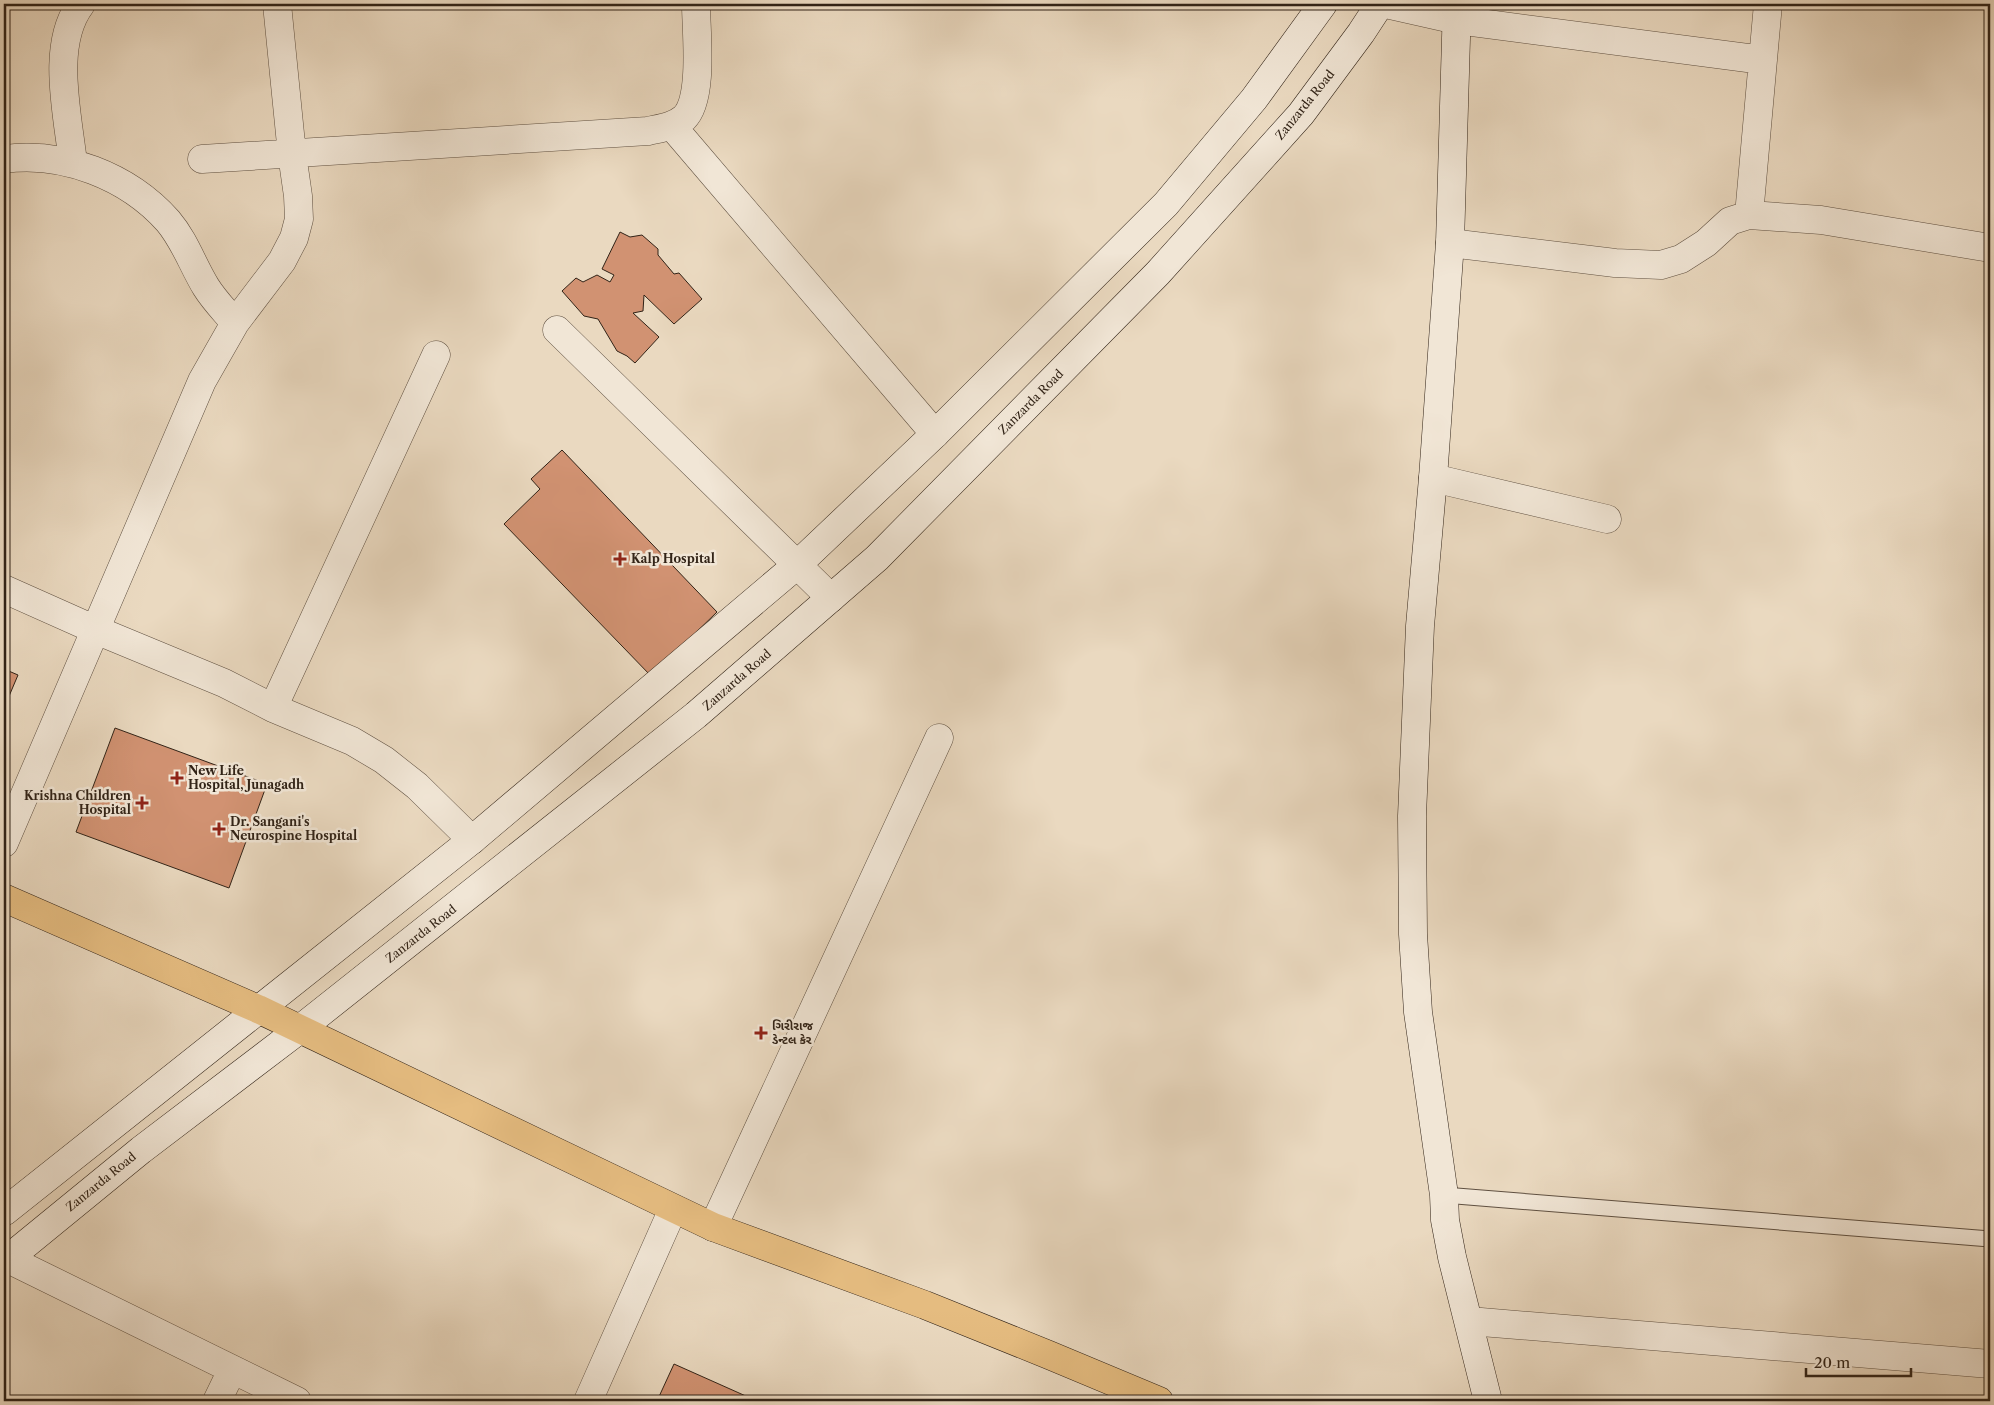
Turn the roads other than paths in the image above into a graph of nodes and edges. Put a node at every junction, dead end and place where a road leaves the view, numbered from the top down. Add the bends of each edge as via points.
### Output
1 (81, 4) edge
2 (277, 4) edge
3 (696, 4) edge
4 (1323, 4) edge
5 (1380, 4) edge
6 (1386, 4) edge
7 (1768, 4) edge
8 (1457, 12) edge
9 (1763, 60) junction
10 (672, 126) junction
11 (292, 154) junction
12 (202, 158) dead end
13 (4, 160) edge
14 (74, 163) junction
15 (1749, 215) junction
16 (1450, 243) junction
17 (1990, 248) edge
18 (235, 323) junction
19 (557, 330) dead end
20 (436, 355) dead end
21 (936, 434) junction
22 (1433, 478) junction
23 (1608, 520) dead end
24 (797, 566) junction
25 (4, 589) edge
26 (831, 598) junction
27 (96, 630) junction
28 (273, 708) junction
29 (939, 738) dead end
30 (472, 840) junction
31 (4, 843) edge
32 (4, 898) edge
33 (258, 1009) junction
34 (300, 1029) junction
35 (1444, 1196) junction
36 (673, 1209) junction
37 (4, 1212) edge
38 (713, 1227) junction
39 (1990, 1238) edge
40 (6, 1260) edge
41 (1469, 1321) junction
42 (1990, 1364) edge
43 (232, 1370) junction
44 (1148, 1397) edge
45 (217, 1401) edge
46 (297, 1401) edge
47 (588, 1401) edge
48 (1488, 1401) edge

1 - 14 street via 64,44 63,71
2 - 11 street
3 - 10 street via 696,90 685,117
4 - 21 street via 1254,99 1166,204
5 - 26 street, Zanzarda Road via 1301,114 1158,273 877,558
6 - 8 street
7 - 9 street
8 - 9 street
8 - 16 street
9 - 15 street
10 - 11 street via 648,131
10 - 21 street
11 - 12 street
11 - 18 street via 299,219 294,238 282,261
13 - 14 street via 51,158
14 - 18 street via 117,182 144,199 169,222 206,286
15 - 16 street via 1730,221 1682,259 1661,265 1615,263
15 - 17 street via 1821,220
16 - 22 street
18 - 27 street via 202,381
19 - 24 street
20 - 28 street
21 - 24 street
22 - 23 street
22 - 35 street via 1420,626 1412,816 1413,934 1418,1012
24 - 26 street
24 - 30 street
25 - 27 street
26 - 34 street, Zanzarda Road via 696,715
27 - 28 street via 224,683
27 - 31 street
28 - 30 street via 352,741 384,760 417,786
29 - 38 street
30 - 33 street
32 - 33 main road
33 - 34 main road
33 - 37 street
34 - 36 main road
34 - 40 street, Zanzarda Road via 141,1150
35 - 39 lane
35 - 41 street via 1452,1257
36 - 38 main road
36 - 47 street
38 - 44 main road via 925,1305
40 - 43 street
41 - 42 street
41 - 48 street
43 - 45 street
43 - 46 street

